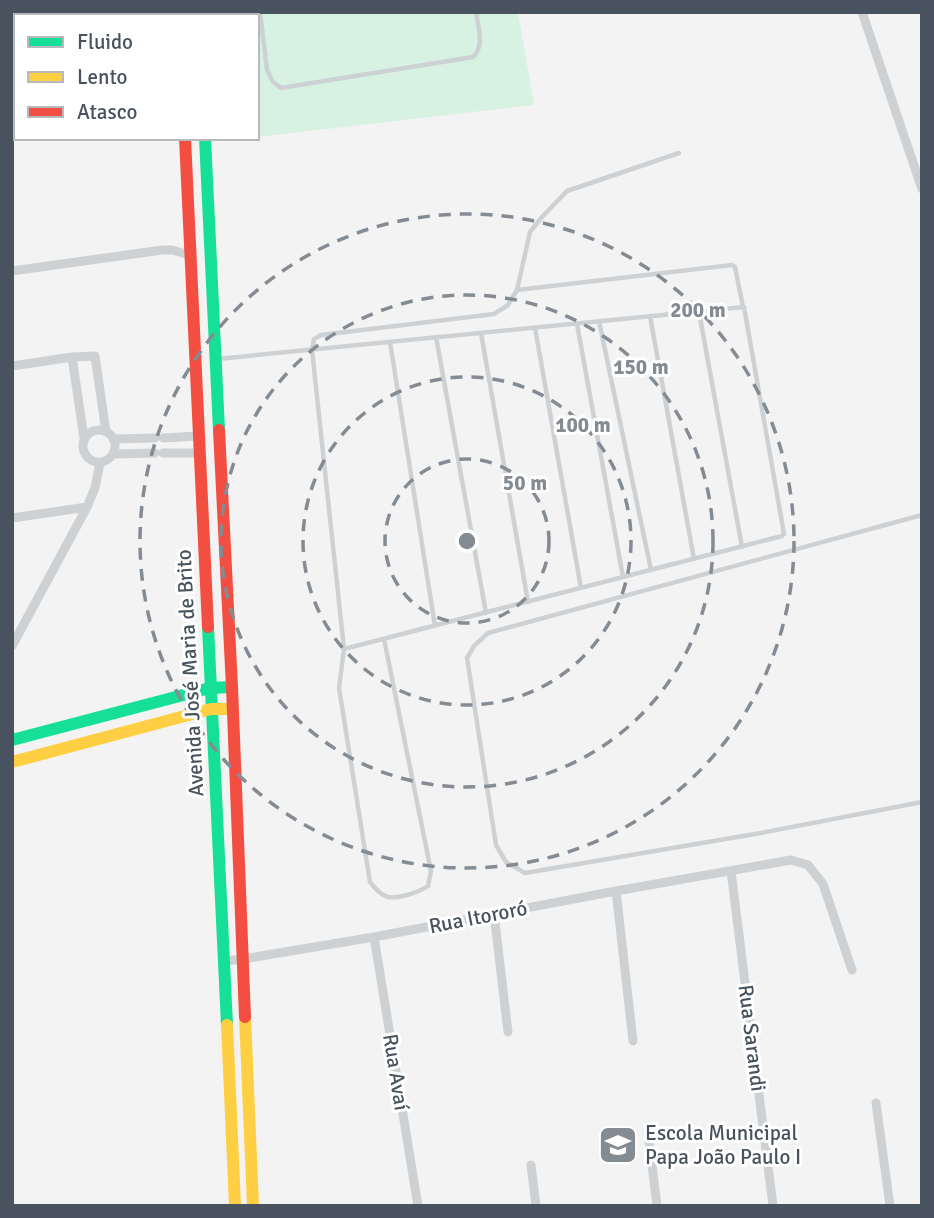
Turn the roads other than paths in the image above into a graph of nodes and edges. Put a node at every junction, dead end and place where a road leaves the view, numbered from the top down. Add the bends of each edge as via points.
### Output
1 (260, 12) edge
2 (475, 12) edge
3 (862, 12) edge
4 (185, 140) edge
5 (205, 140) edge
6 (679, 153) dead end
7 (922, 189) edge
8 (190, 255) junction
9 (12, 271) edge
10 (517, 290) junction
11 (744, 307) junction
12 (699, 312) junction
13 (650, 316) junction
14 (599, 321) junction
15 (577, 324) junction
16 (535, 328) junction
17 (481, 333) junction
18 (436, 337) junction
19 (390, 342) junction
20 (312, 350) junction
21 (72, 357) junction
22 (216, 359) junction
23 (12, 366) edge
24 (109, 435) junction
25 (198, 436) junction
26 (84, 438) junction
27 (156, 438) junction
28 (156, 453) junction
29 (199, 453) junction
30 (113, 454) junction
31 (100, 463) junction
32 (87, 507) junction
33 (922, 515) edge
34 (12, 518) edge
35 (742, 547) junction
36 (694, 559) junction
37 (651, 570) junction
38 (623, 577) junction
39 (581, 588) junction
40 (528, 602) junction
41 (486, 612) junction
42 (435, 626) junction
43 (384, 639) junction
44 (12, 646) edge
45 (344, 649) junction
46 (232, 687) junction
47 (210, 688) junction
48 (211, 709) junction
49 (232, 709) junction
50 (12, 740) edge
51 (12, 762) edge
52 (922, 802) edge
53 (731, 871) junction
54 (616, 891) junction
55 (494, 914) junction
56 (374, 937) junction
57 (243, 959) junction
58 (224, 961) junction
59 (852, 970) dead end
60 (508, 1032) dead end
61 (633, 1041) dead end
62 (876, 1103) dead end
63 (649, 1133) dead end
64 (531, 1165) dead end
65 (234, 1206) edge
66 (253, 1206) edge
67 (418, 1206) edge
68 (536, 1206) edge
69 (657, 1206) edge
70 (773, 1206) edge
71 (890, 1206) edge

1 - 2 lane via 267,70 281,88 474,57 481,45
3 - 7 street
4 - 8 main road, Avenida José Maria de Brito
5 - 22 main road, Avenida José Maria de Brito
6 - 10 lane via 567,191 530,232
8 - 9 street via 162,250
8 - 25 main road, Avenida José Maria de Brito
10 - 11 lane via 732,265
10 - 20 lane via 508,305 494,314 321,335 314,339
11 - 12 lane
11 - 35 lane via 784,534
12 - 13 lane
12 - 35 lane
13 - 14 lane
13 - 36 lane
14 - 15 lane
14 - 37 lane
15 - 16 lane
15 - 38 lane
16 - 17 lane
16 - 39 lane
17 - 18 lane
17 - 40 lane
18 - 19 lane
18 - 41 lane
19 - 20 lane
19 - 42 lane
20 - 22 lane
20 - 45 lane
21 - 23 street
21 - 24 street via 95,356
21 - 26 street
22 - 46 main road, Avenida José Maria de Brito
24 - 26 street via 96,430
24 - 27 street
24 - 30 street via 115,444
25 - 27 street
25 - 29 main road, Avenida José Maria de Brito
26 - 31 street via 84,453 90,461
27 - 28 street
28 - 29 street
28 - 30 street
29 - 47 main road, Avenida José Maria de Brito
30 - 31 street
31 - 32 street
32 - 34 street
32 - 44 street
33 - 52 lane via 488,633 467,658 496,845 506,862 525,873
35 - 36 lane
36 - 37 lane
37 - 38 lane
38 - 39 lane
39 - 40 lane
40 - 41 lane
41 - 42 lane
42 - 43 lane
43 - 45 lane
43 - 45 lane via 431,871 428,886 418,892 389,898 370,882 339,688
46 - 47 main road
46 - 49 main road, Avenida José Maria de Brito
47 - 48 main road, Avenida José Maria de Brito
47 - 50 main road
48 - 49 main road
48 - 51 main road
48 - 58 main road, Avenida José Maria de Brito
49 - 57 main road, Avenida José Maria de Brito
53 - 54 street, Rua Itororó
53 - 59 street, Rua Itororó via 791,860 808,865 823,884
53 - 70 street, Rua Sarandi
54 - 55 street, Rua Itororó
54 - 61 street
55 - 56 street, Rua Itororó
55 - 60 street
56 - 57 street, Rua Itororó
56 - 67 street, Rua Avaí
57 - 58 street, Rua Itororó
57 - 66 main road, Avenida José Maria de Brito
58 - 65 main road, Avenida José Maria de Brito
62 - 71 street
63 - 69 street
64 - 68 street

